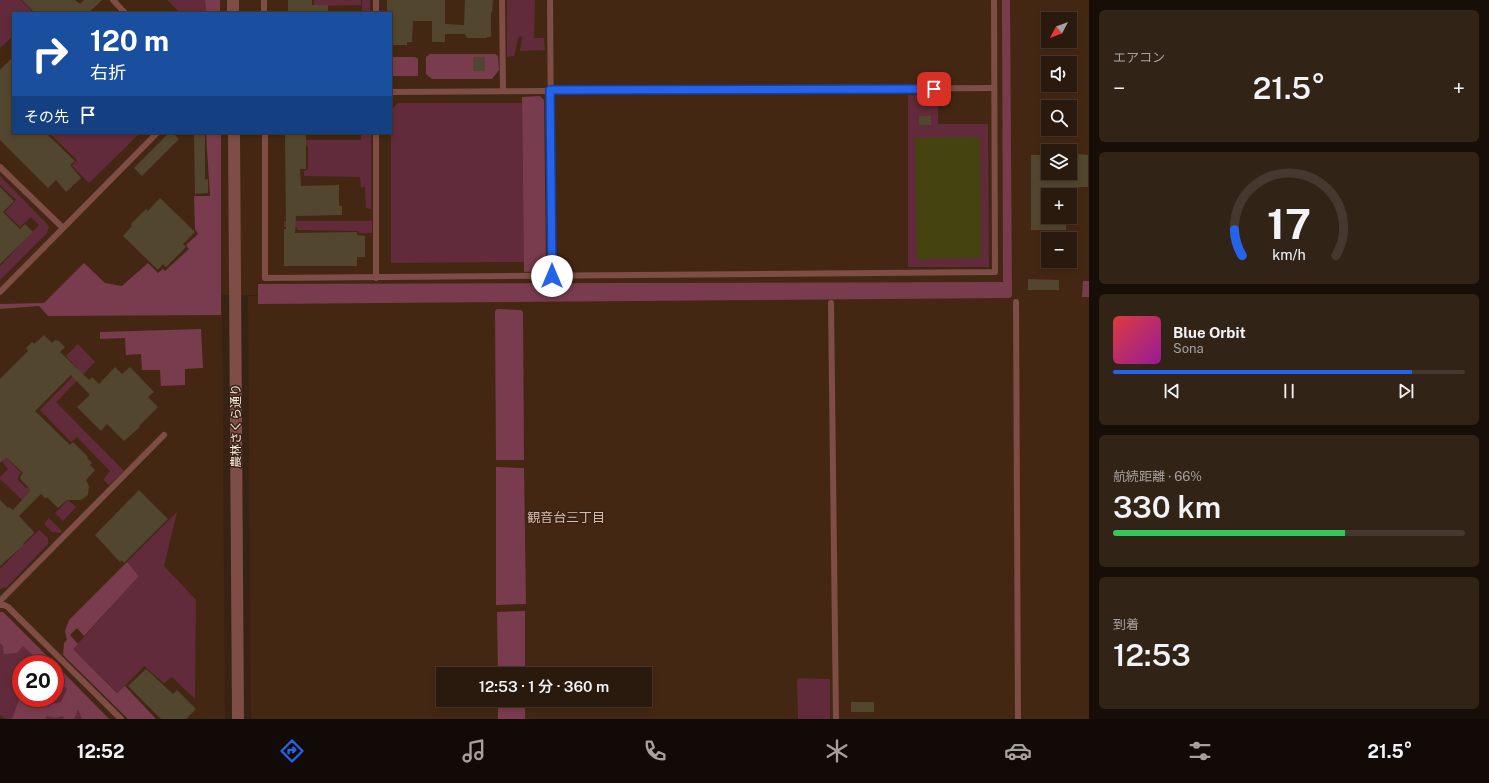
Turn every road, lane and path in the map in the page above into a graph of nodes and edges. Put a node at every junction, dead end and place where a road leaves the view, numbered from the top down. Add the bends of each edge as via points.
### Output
1 (113, 0) edge
2 (233, 0) edge
3 (264, 0) edge
4 (376, 0) edge
5 (502, 0) edge
6 (550, 0) edge
7 (994, 0) edge
8 (124, 12) edge
9 (233, 12) edge
10 (264, 12) edge
11 (376, 12) edge
12 (994, 88) junction
13 (550, 90) junction
14 (503, 91) junction
15 (392, 92) edge
16 (156, 134) edge
17 (234, 134) edge
18 (266, 134) edge
19 (376, 134) edge
20 (0, 167) edge
21 (63, 228) junction
22 (552, 276) junction
23 (376, 278) junction
24 (0, 292) edge
25 (1016, 302) dead end
26 (831, 303) dead end
27 (164, 435) dead end
28 (0, 602) edge
29 (121, 719) edge
30 (238, 719) edge
31 (836, 719) edge
32 (1018, 719) edge

1 - 8 lane
2 - 9 street
3 - 10 lane
4 - 11 lane
5 - 14 lane
6 - 13 lane
7 - 12 lane
12 - 13 lane
12 - 22 lane via 995,272
13 - 14 lane
13 - 22 lane
14 - 15 lane
16 - 21 lane
17 - 30 street, 農林さくら通り
18 - 23 lane via 265,278
19 - 23 lane
20 - 21 lane
21 - 24 lane
22 - 23 lane
25 - 32 lane
26 - 31 lane
27 - 28 lane
28 - 29 lane

